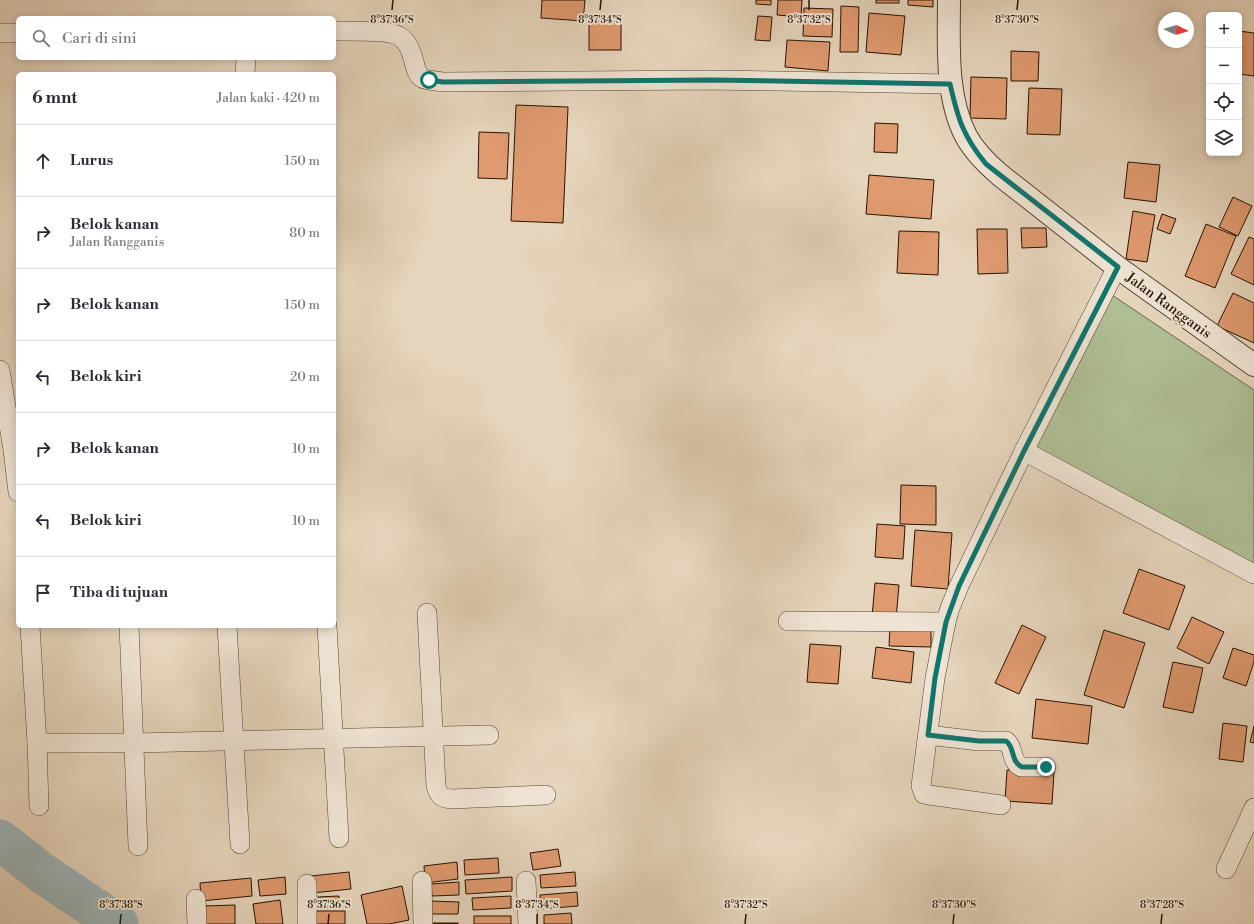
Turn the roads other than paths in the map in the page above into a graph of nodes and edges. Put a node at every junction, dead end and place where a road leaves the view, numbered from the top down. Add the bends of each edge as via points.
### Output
1 (949, 0) edge
2 (336, 31) edge
3 (0, 33) edge
4 (16, 33) edge
5 (246, 60) edge
6 (245, 72) edge
7 (950, 84) junction
8 (1118, 267) junction
9 (1254, 365) edge
10 (0, 370) edge
11 (1024, 451) junction
12 (16, 475) edge
13 (1254, 574) edge
14 (427, 613) dead end
15 (788, 621) dead end
16 (946, 622) junction
17 (30, 628) edge
18 (129, 628) edge
19 (227, 628) edge
20 (327, 628) edge
21 (489, 735) dead end
22 (928, 735) junction
23 (434, 736) junction
24 (333, 738) junction
25 (234, 741) junction
26 (38, 743) junction
27 (134, 743) junction
28 (1046, 767) dead end
29 (546, 795) dead end
30 (1001, 805) dead end
31 (39, 806) dead end
32 (1254, 808) edge
33 (339, 838) dead end
34 (240, 844) dead end
35 (138, 846) dead end
36 (1226, 869) dead end
37 (422, 881) dead end
38 (526, 881) dead end
39 (307, 884) dead end
40 (196, 899) dead end
41 (197, 924) edge
42 (307, 924) edge
43 (423, 924) edge
44 (528, 924) edge

1 - 7 street, Jalan Rangganis
2 - 7 street via 397,34 411,50 418,75 443,82 712,80
3 - 4 street
5 - 6 street
7 - 8 street, Jalan Rangganis via 966,136 986,164
8 - 9 street, Jalan Rangganis
8 - 11 street
10 - 12 street
11 - 13 street
11 - 16 street via 959,586
14 - 23 street
15 - 16 street
16 - 22 street via 935,678
17 - 26 street
18 - 27 street
19 - 25 street
20 - 24 street
21 - 23 street
22 - 28 street via 979,741 1006,741 1010,744 1014,761 1018,765
22 - 30 street via 922,786 924,794
23 - 24 street
23 - 29 street via 436,786 442,797 452,799
24 - 25 street
24 - 33 street
25 - 27 street
25 - 34 street
26 - 27 street
26 - 31 street
27 - 35 street
32 - 36 street
37 - 43 street
38 - 44 street
39 - 42 street
40 - 41 street

